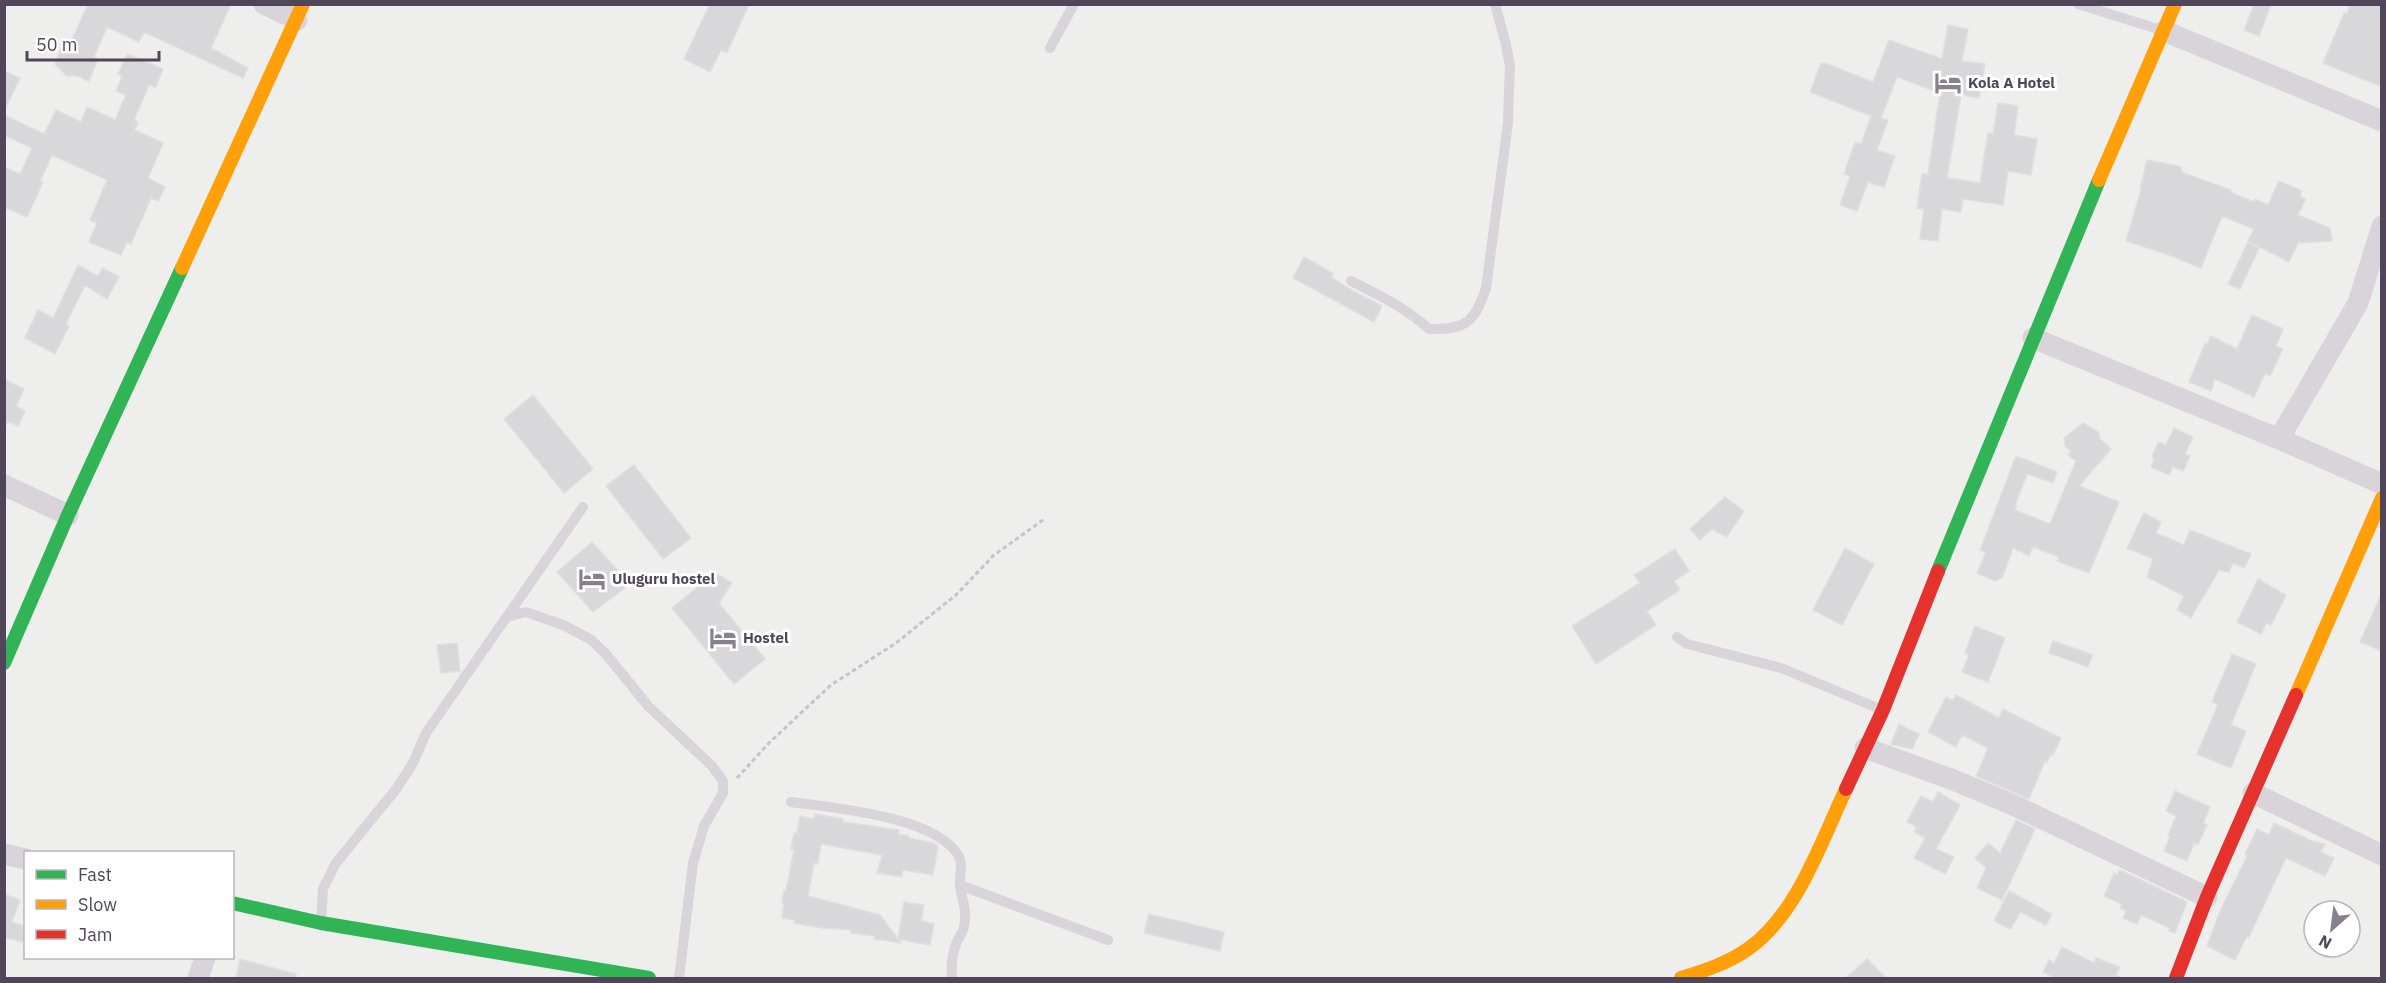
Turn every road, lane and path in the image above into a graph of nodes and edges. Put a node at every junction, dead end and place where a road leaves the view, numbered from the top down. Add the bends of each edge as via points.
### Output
1 (264, 4) edge
2 (1074, 4) edge
3 (1495, 4) edge
4 (2078, 4) edge
5 (2175, 4) edge
6 (300, 12) edge
7 (2164, 31) junction
8 (1050, 48) dead end
9 (2382, 121) edge
10 (2382, 226) edge
11 (1351, 281) dead end
12 (2033, 339) junction
13 (2279, 439) junction
14 (2382, 484) edge
15 (4, 486) edge
16 (2382, 498) edge
17 (583, 507) dead end
18 (68, 515) junction
19 (1043, 520) dead end
20 (507, 616) junction
21 (1677, 637) dead end
22 (4, 663) edge
23 (1884, 710) junction
24 (1865, 748) junction
25 (723, 793) junction
26 (2253, 793) junction
27 (791, 802) dead end
28 (4, 854) edge
29 (2382, 855) edge
30 (24, 859) edge
31 (960, 885) junction
32 (2207, 897) junction
33 (234, 903) edge
34 (321, 923) junction
35 (1108, 940) dead end
36 (203, 959) edge
37 (1715, 974) edge
38 (198, 978) edge
39 (649, 978) edge
40 (679, 978) edge
41 (951, 978) edge
42 (1681, 978) edge
43 (2176, 978) edge

1 - 6 street
2 - 8 lane
3 - 11 lane via 1510,66 1508,123 1486,288 1474,318 1464,325 1429,329 1415,316
4 - 7 lane
5 - 7 street
6 - 18 street
7 - 9 street
7 - 12 street via 2116,136
10 - 13 street via 2358,303
12 - 13 street
12 - 23 street
13 - 14 street
15 - 18 street
16 - 26 street
17 - 20 lane
18 - 22 street
19 - 25 path via 994,555 956,595 896,642 831,685
20 - 25 lane via 525,612 590,639 648,706 712,766 723,781
20 - 34 lane via 426,733 397,788 336,863 323,889
21 - 23 lane via 1687,644 1781,668
23 - 24 street
24 - 32 street via 2011,804
24 - 37 street via 1784,916
25 - 40 lane via 704,826 693,863
26 - 29 street
26 - 32 street
27 - 31 lane via 903,822 938,836 958,856
28 - 30 street
31 - 35 lane
31 - 41 lane via 965,923 956,946
32 - 43 street
33 - 34 street
34 - 39 street
36 - 38 street
37 - 42 street

